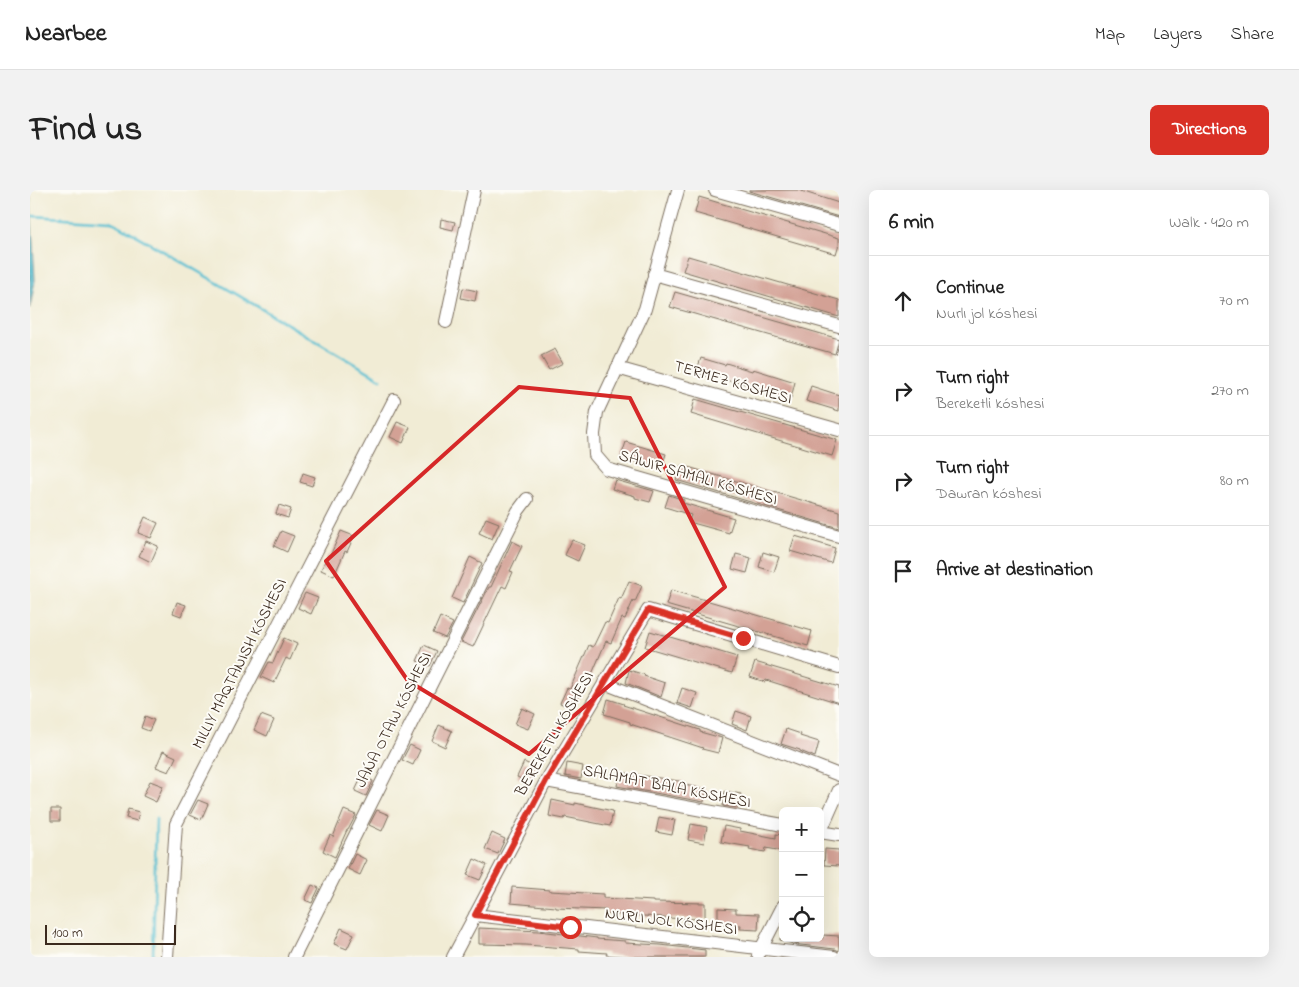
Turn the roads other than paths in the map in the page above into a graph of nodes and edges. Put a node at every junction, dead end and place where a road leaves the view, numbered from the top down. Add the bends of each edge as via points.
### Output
1 (474, 190) edge
2 (678, 190) edge
3 (715, 190) edge
4 (839, 225) edge
5 (654, 274) junction
6 (446, 322) dead end
7 (839, 326) edge
8 (617, 368) junction
9 (394, 400) dead end
10 (839, 430) edge
11 (527, 499) dead end
12 (839, 536) edge
13 (839, 667) edge
14 (604, 683) junction
15 (839, 775) edge
16 (546, 781) junction
17 (839, 790) edge
18 (824, 824) edge
19 (779, 825) edge
20 (824, 833) edge
21 (839, 834) edge
22 (779, 914) edge
23 (475, 915) junction
24 (759, 953) edge
25 (167, 957) edge
26 (294, 957) edge
27 (453, 957) edge
28 (834, 957) edge

1 - 6 street
2 - 5 street
3 - 4 street
5 - 7 street
5 - 8 street via 644,309
8 - 10 street, TERMEZ KÓSHESI
8 - 12 street via 597,412 594,434 595,454 607,468
9 - 25 street via 176,824
11 - 26 street, JAŃA OTAW KÓSHESI via 518,511
13 - 14 street, BEREKETLI KÓSHESI via 648,610
14 - 15 street
14 - 16 street, BEREKETLI KÓSHESI
16 - 19 street, SALAMAT BALA KÓSHESI
16 - 23 street, BEREKETLI KÓSHESI
17 - 18 street
20 - 21 street
22 - 24 street
23 - 24 street
23 - 27 street, BEREKETLI KÓSHESI
24 - 28 street

